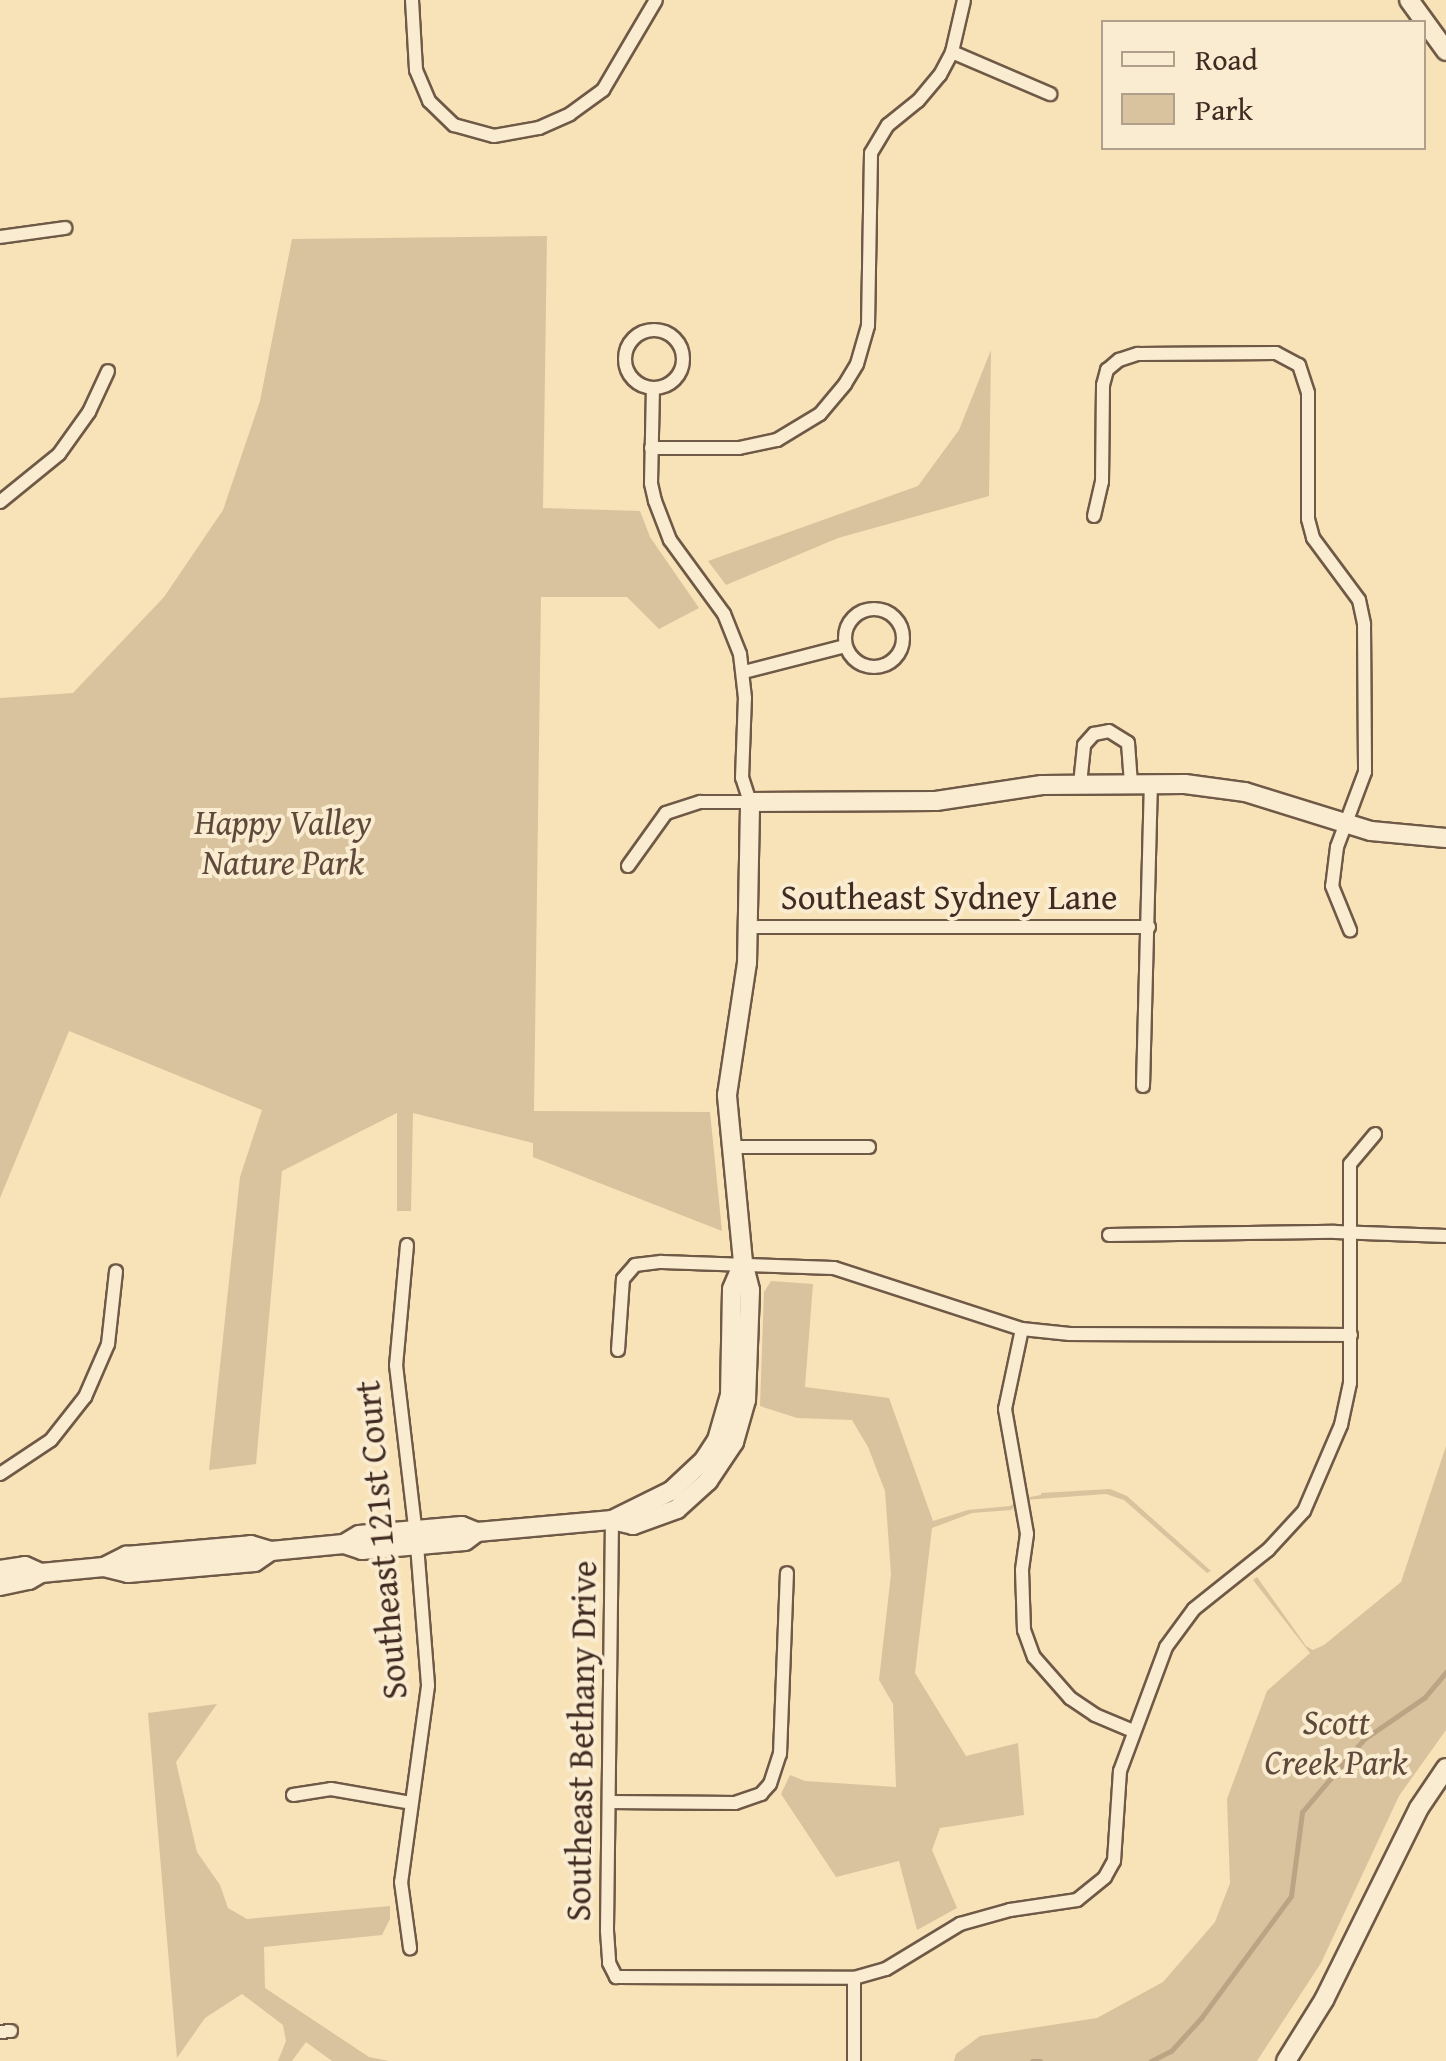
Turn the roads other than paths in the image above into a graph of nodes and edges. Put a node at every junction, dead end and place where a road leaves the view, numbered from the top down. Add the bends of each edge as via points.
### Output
1 (412, 0) edge
2 (656, 0) edge
3 (964, 0) edge
4 (1426, 23) edge
5 (1446, 51) edge
6 (952, 52) junction
7 (1050, 94) dead end
8 (65, 228) dead end
9 (0, 237) edge
10 (108, 371) dead end
11 (653, 388) junction
12 (651, 448) junction
13 (0, 502) edge
14 (1094, 516) dead end
15 (845, 646) junction
16 (744, 672) junction
17 (1151, 783) junction
18 (1080, 784) junction
19 (1131, 784) junction
20 (750, 802) junction
21 (1349, 824) junction
22 (1446, 838) edge
23 (628, 866) dead end
24 (749, 927) junction
25 (1149, 927) junction
26 (1350, 930) dead end
27 (1144, 1086) dead end
28 (1375, 1134) dead end
29 (868, 1146) dead end
30 (731, 1147) junction
31 (1351, 1234) junction
32 (1109, 1235) dead end
33 (1446, 1236) edge
34 (407, 1245) dead end
35 (743, 1262) junction
36 (116, 1271) dead end
37 (1022, 1329) junction
38 (1351, 1335) junction
39 (618, 1350) dead end
40 (0, 1474) edge
41 (612, 1520) junction
42 (417, 1538) junction
43 (0, 1570) edge
44 (41, 1573) junction
45 (787, 1573) dead end
46 (0, 1586) edge
47 (1133, 1731) junction
48 (1446, 1768) edge
49 (294, 1795) dead end
50 (610, 1802) junction
51 (411, 1803) junction
52 (410, 1948) dead end
53 (854, 1978) junction
54 (1294, 2058) edge
55 (854, 2061) edge

1 - 2 street via 416,70 429,101 454,125 494,136 539,128 603,90
3 - 6 street
4 - 5 street
6 - 7 street
6 - 12 street via 930,88 888,125 872,153 868,326 857,364 834,401 803,427 760,445
8 - 9 street
10 - 13 street via 59,454
11 - 11 street via 674,380 682,356 674,339 652,330 630,344 626,366 636,382
11 - 12 street
12 - 16 street via 651,482 670,540 724,614
14 - 21 street via 1102,482 1103,385 1119,360 1138,354 1276,353 1299,365 1308,394 1308,519 1313,538 1359,600 1364,624 1365,772
15 - 15 street via 860,664 882,666 898,654 902,630 882,609 868,608 850,620
15 - 16 street
16 - 20 street via 742,778
17 - 19 street
17 - 21 street via 1235,790
17 - 25 street
18 - 19 street
18 - 19 street via 1084,746 1110,730 1128,744
18 - 20 street via 936,801
20 - 23 street via 700,802 666,813
20 - 24 street
21 - 22 street
21 - 26 street via 1332,886
24 - 25 street, Southeast Sydney Lane
24 - 30 street via 728,1070
25 - 27 street
28 - 31 street via 1350,1164
29 - 30 street
30 - 35 street
31 - 32 street
31 - 33 street
31 - 38 street
34 - 42 street, Southeast 121st Court via 396,1365
35 - 37 street via 867,1276
35 - 39 street via 636,1265 620,1288
35 - 41 street via 732,1289 730,1395 716,1440 671,1491
36 - 40 street via 108,1344 85,1396 50,1440
37 - 38 street
37 - 47 street via 1004,1408 1028,1534 1024,1630 1034,1656 1070,1698
38 - 47 street via 1347,1404 1316,1490 1268,1550 1178,1628
41 - 42 street via 477,1532 466,1540
41 - 50 street, Southeast Bethany Drive
42 - 44 street via 362,1550 344,1544 271,1551 251,1544 126,1556 104,1567
42 - 51 street, Southeast 121st Court via 428,1686
43 - 44 street via 25,1566
44 - 46 street
45 - 50 street via 780,1754 770,1784 735,1802
47 - 53 street via 1116,1792 1114,1861 1093,1890 1058,1906 960,1924 886,1968
48 - 54 street via 1412,1822
49 - 51 street via 331,1789
50 - 53 street, Southeast Bethany Drive via 610,1963 616,1977
51 - 52 street, Southeast 121st Court via 401,1882
53 - 55 street

